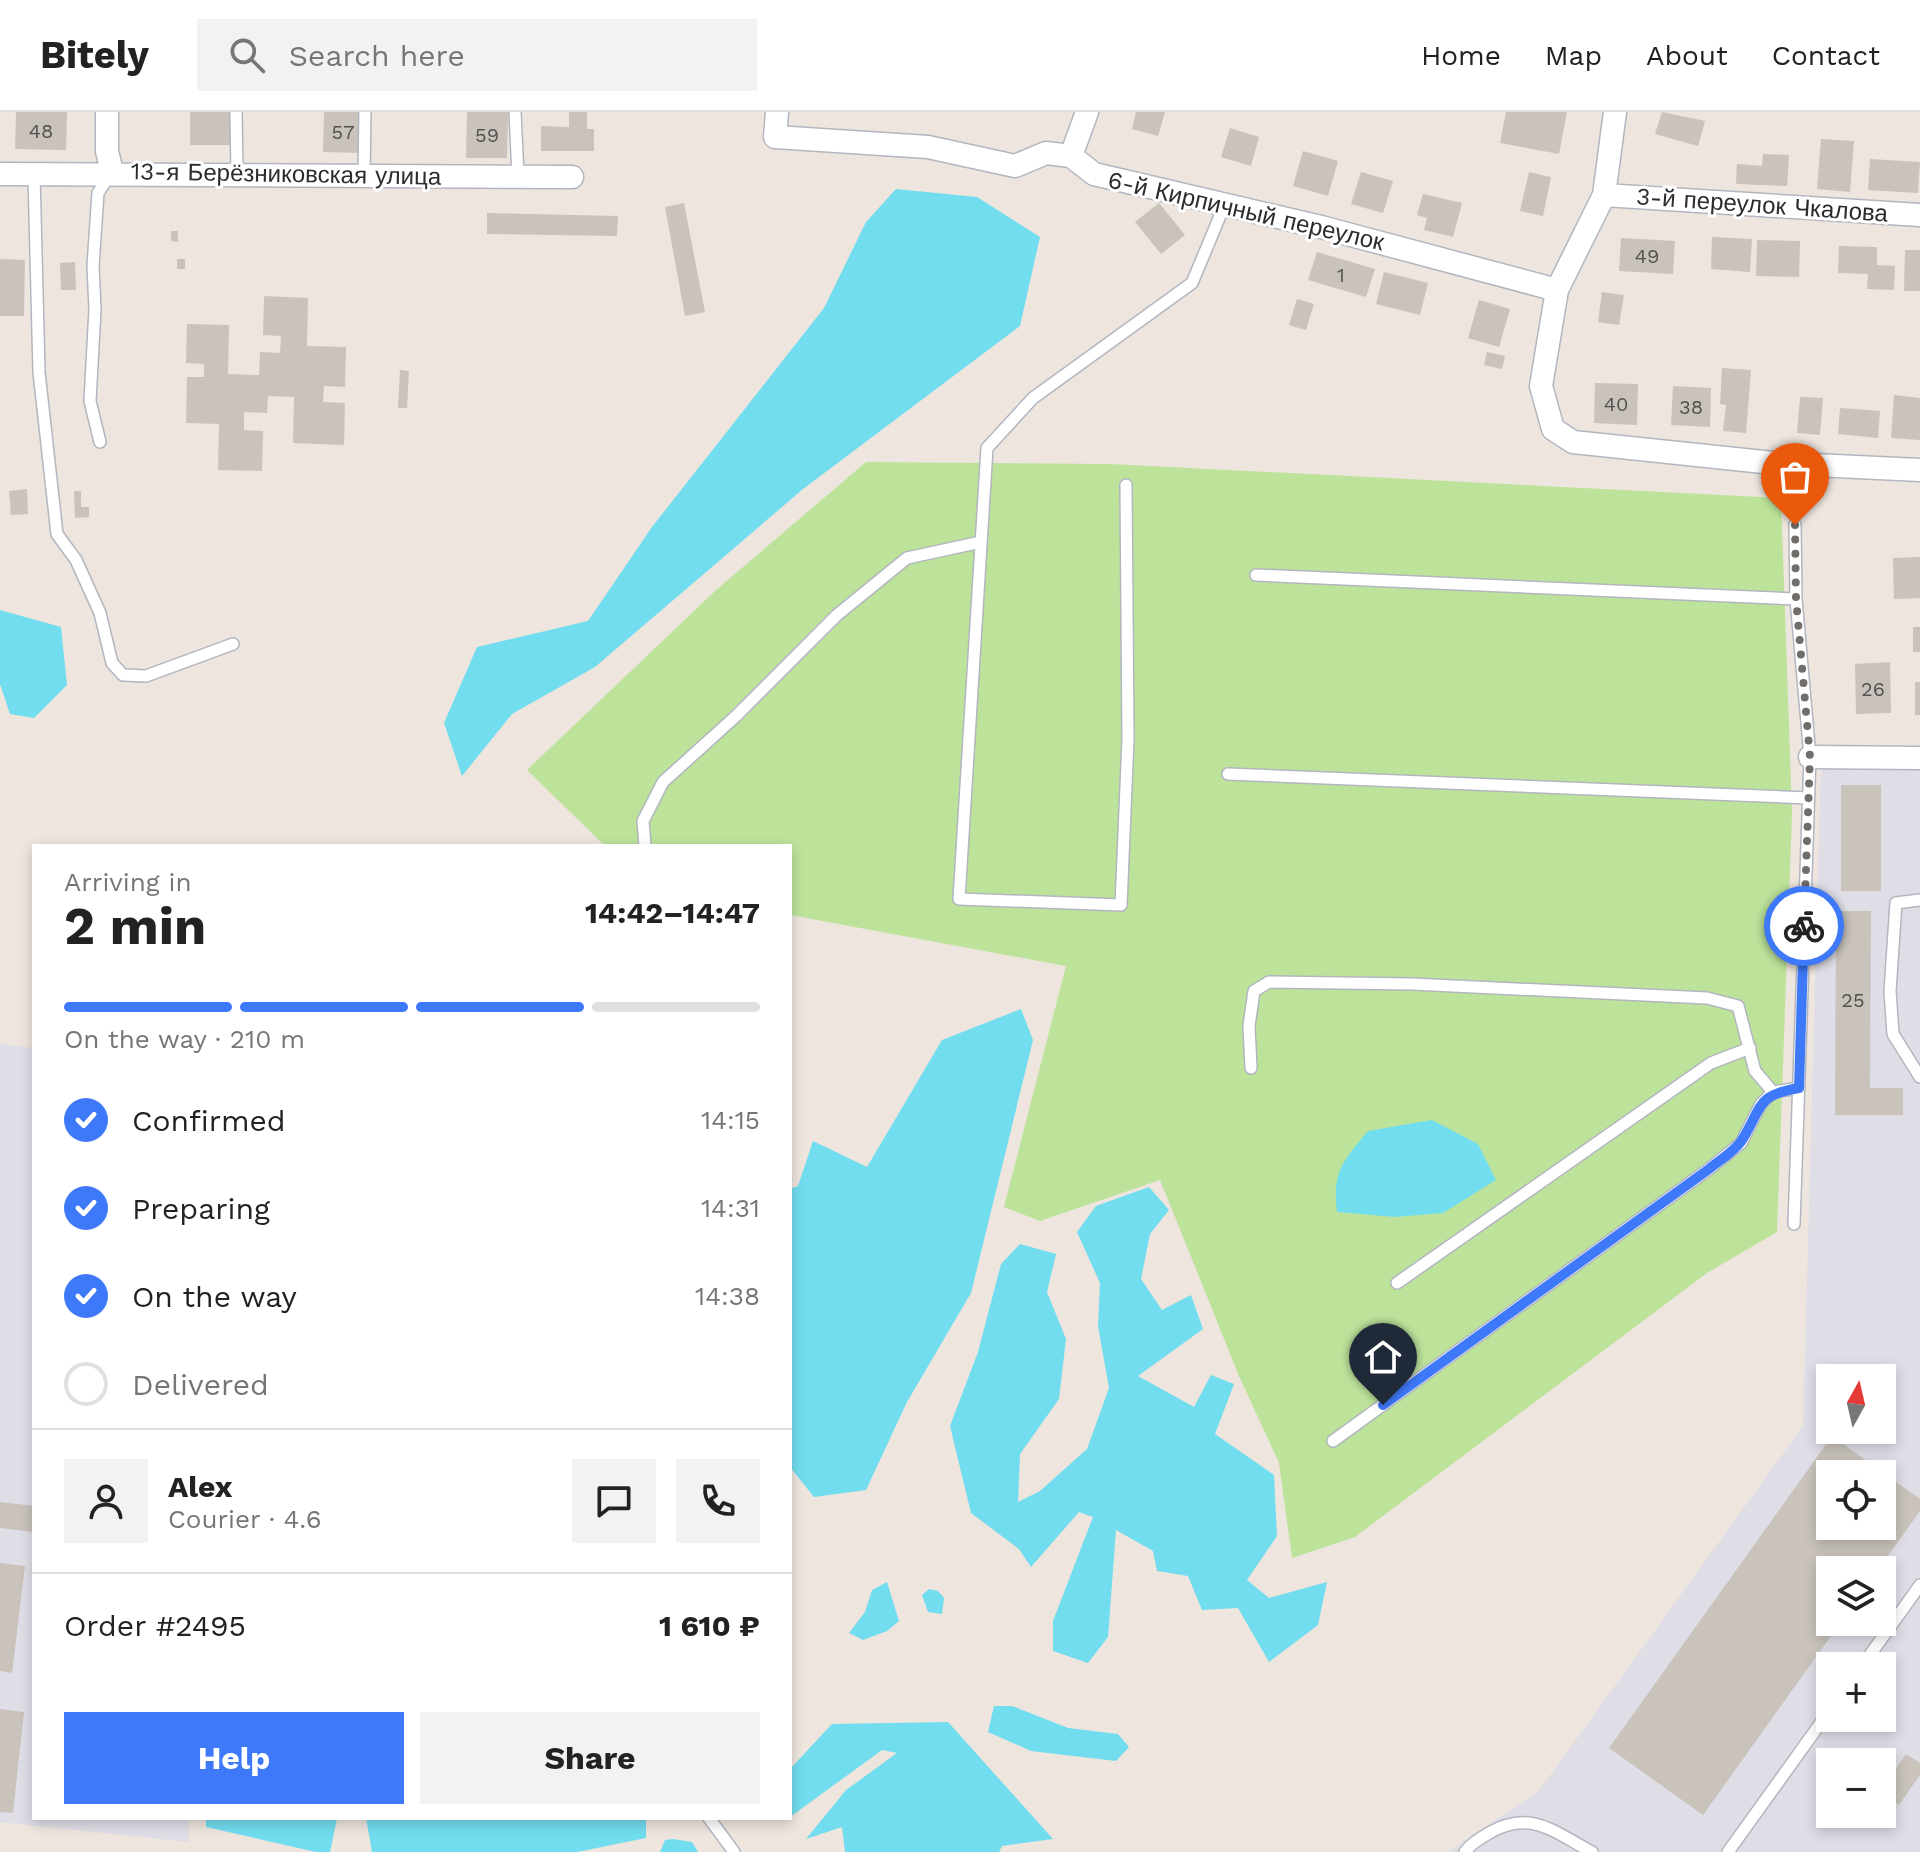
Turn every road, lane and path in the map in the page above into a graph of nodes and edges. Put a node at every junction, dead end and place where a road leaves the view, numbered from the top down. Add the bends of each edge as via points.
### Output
1 (107, 112) edge
2 (236, 112) edge
3 (365, 112) edge
4 (515, 112) edge
5 (777, 112) edge
6 (1087, 112) edge
7 (1615, 112) edge
8 (1071, 156) junction
9 (112, 172) junction
10 (237, 173) junction
11 (0, 174) edge
12 (34, 174) junction
13 (364, 175) junction
14 (518, 176) junction
15 (572, 177) dead end
16 (1604, 195) junction
17 (1225, 204) junction
18 (1920, 215) edge
19 (1557, 290) junction
20 (100, 442) dead end
21 (1920, 470) edge
22 (1126, 485) dead end
23 (1795, 525) dead end
24 (981, 542) junction
25 (1256, 575) dead end
26 (1796, 599) junction
27 (233, 644) dead end
28 (1810, 757) junction
29 (1920, 758) edge
30 (1228, 774) dead end
31 (1808, 798) junction
32 (645, 844) edge
33 (1920, 900) edge
34 (1750, 1048) junction
35 (1251, 1068) dead end
36 (1920, 1077) edge
37 (1799, 1088) junction
38 (1773, 1092) junction
39 (1794, 1224) dead end
40 (1397, 1283) dead end
41 (1333, 1441) dead end
42 (1920, 1585) edge
43 (1872, 1652) edge
44 (1816, 1729) edge
45 (710, 1820) edge
46 (734, 1852) edge
47 (1465, 1852) edge
48 (1592, 1852) edge
49 (1728, 1852) edge

1 - 9 street
2 - 10 lane
3 - 13 lane
4 - 14 lane
5 - 8 street via 775,137 928,147 1015,166 1046,153
6 - 8 street
7 - 16 street
8 - 17 street, 6-й Кирпичный переулок via 1094,174
9 - 10 street, 13-я Берёзниковская улица
9 - 12 street, 13-я Берёзниковская улица
9 - 20 lane via 98,193 93,266 90,401
10 - 13 street, 13-я Берёзниковская улица
11 - 12 street, 13-я Берёзниковская улица
12 - 27 lane via 39,372 57,534 76,560 100,613 112,663 123,675 146,676
13 - 14 street, 13-я Берёзниковская улица
14 - 15 street, 13-я Берёзниковская улица
16 - 18 street, 3-й переулок Чкалова
16 - 19 street
17 - 19 street, 6-й Кирпичный переулок
17 - 24 lane via 1192,283 1033,398 987,448
19 - 21 street via 1541,386 1553,429 1573,442 1773,463
22 - 24 lane via 1128,739 1121,905 959,899
23 - 26 lane
24 - 32 lane via 907,558 837,615 663,782 643,821
25 - 26 lane
26 - 28 lane
28 - 29 street
28 - 31 lane
30 - 31 lane
31 - 37 lane
33 - 36 lane via 1896,903 1890,991 1893,1034
34 - 35 lane via 1738,1006 1707,998 1269,982 1254,991
34 - 38 lane via 1755,1071
34 - 40 lane via 1711,1063
37 - 38 lane
37 - 39 lane
38 - 41 lane via 1741,1143 1709,1169
42 - 43 lane
44 - 49 lane
45 - 46 lane
47 - 48 lane via 1509,1821 1536,1822

